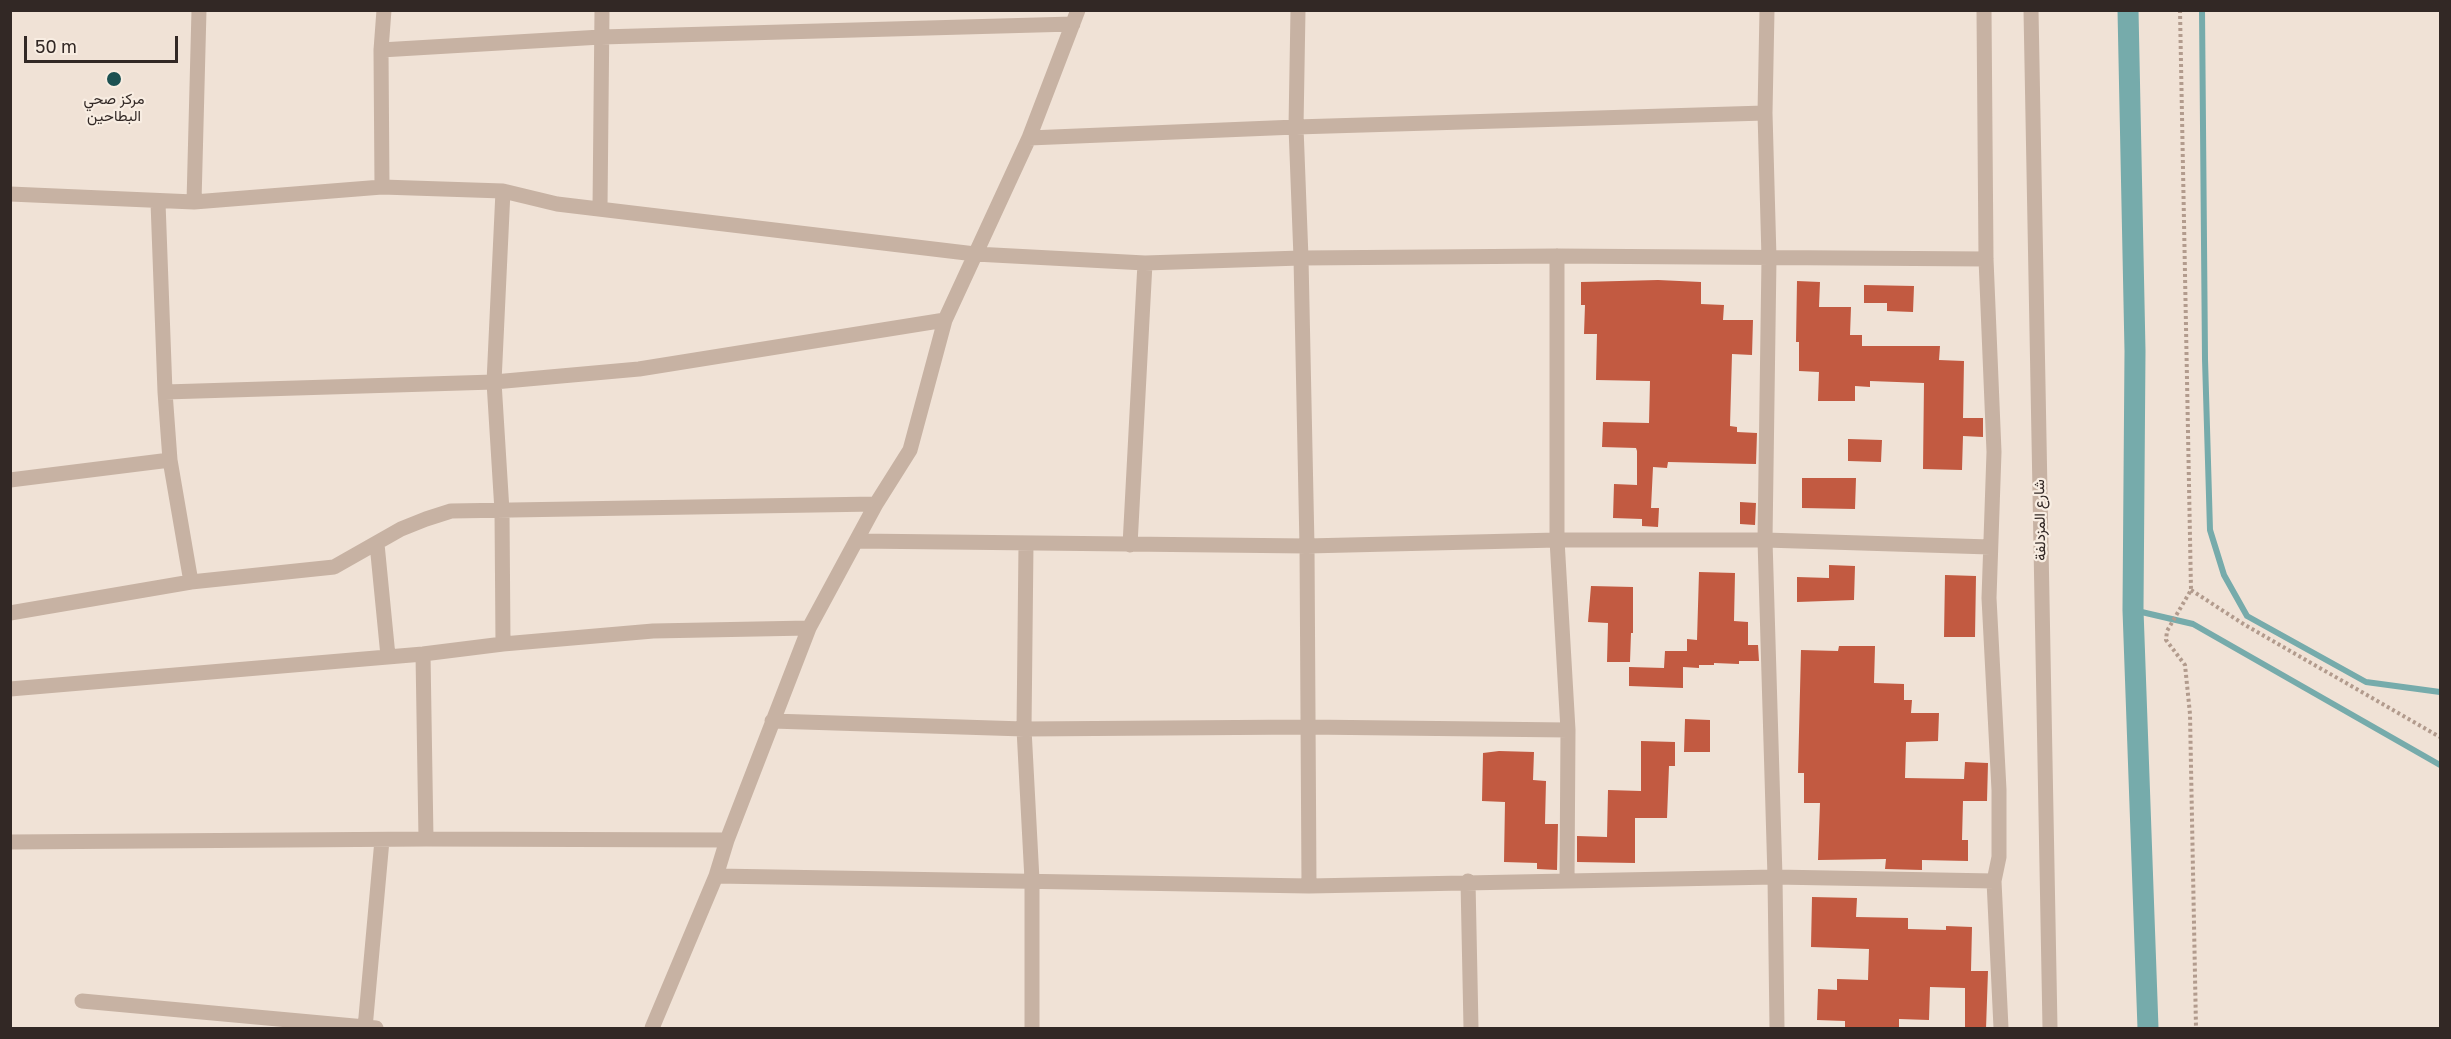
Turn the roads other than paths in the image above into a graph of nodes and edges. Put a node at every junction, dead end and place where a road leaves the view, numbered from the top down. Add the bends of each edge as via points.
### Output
1 (199, 10) edge
2 (384, 10) edge
3 (602, 10) edge
4 (1298, 10) edge
5 (1767, 10) edge
6 (1984, 10) edge
7 (2031, 10) edge
8 (1076, 17) edge
9 (601, 37) junction
10 (381, 50) junction
11 (1766, 112) junction
12 (1296, 127) junction
13 (1029, 138) junction
14 (382, 187) junction
15 (503, 191) junction
16 (10, 194) edge
17 (158, 202) junction
18 (194, 202) junction
19 (600, 208) junction
20 (975, 254) junction
21 (1557, 256) junction
22 (1301, 258) junction
23 (1769, 258) junction
24 (1986, 259) junction
25 (1145, 263) junction
26 (945, 320) junction
27 (494, 382) junction
28 (165, 392) junction
29 (170, 460) junction
30 (10, 480) edge
31 (876, 504) junction
32 (502, 511) junction
33 (1557, 540) junction
34 (1765, 540) junction
35 (858, 541) junction
36 (377, 544) junction
37 (1026, 544) junction
38 (1130, 545) junction
39 (1307, 546) junction
40 (1990, 547) junction
41 (191, 582) junction
42 (10, 613) edge
43 (808, 628) junction
44 (503, 644) junction
45 (423, 654) junction
46 (388, 656) junction
47 (10, 689) edge
48 (772, 721) junction
49 (1307, 727) junction
50 (1024, 729) junction
51 (1568, 730) junction
52 (426, 839) junction
53 (382, 840) junction
54 (727, 840) junction
55 (10, 842) edge
56 (716, 876) junction
57 (1775, 877) junction
58 (1032, 880) junction
59 (1567, 880) junction
60 (1994, 880) junction
61 (1468, 881) junction
62 (1309, 886) junction
63 (82, 1001) dead end
64 (368, 1028) edge
65 (652, 1029) edge
66 (1032, 1029) edge
67 (1471, 1029) edge
68 (1777, 1029) edge
69 (2001, 1029) edge
70 (2050, 1029) edge

1 - 18 street
2 - 10 street
3 - 9 street
4 - 12 street
5 - 11 street
6 - 24 street
7 - 70 street, شارع المزدلفة
8 - 9 street
8 - 13 street
9 - 10 street
9 - 19 street
10 - 14 street
11 - 12 street
11 - 23 street
12 - 13 street
12 - 22 street
13 - 20 street
14 - 15 street
14 - 18 street
15 - 19 street via 557,204
15 - 27 street
16 - 17 street
17 - 18 street
17 - 28 street
19 - 20 street
20 - 25 street
20 - 26 street
21 - 22 street
21 - 23 street
21 - 33 street
22 - 25 street
22 - 39 street
23 - 24 street
23 - 34 street
24 - 40 street via 1994,452
25 - 38 street
26 - 27 street via 639,369
26 - 31 street via 910,450
27 - 28 street
27 - 32 street
28 - 29 street
29 - 30 street
29 - 41 street
31 - 32 street
31 - 35 street
32 - 36 street via 451,512 402,529
32 - 44 street
33 - 34 street
33 - 39 street
33 - 51 street
34 - 40 street
34 - 57 street
35 - 37 street
35 - 43 street
36 - 41 street via 334,567
36 - 46 street
37 - 38 street
37 - 50 street
38 - 39 street
39 - 49 street
40 - 60 street via 1999,790 1999,857
41 - 42 street
43 - 44 street via 653,631
43 - 48 street
44 - 45 street
45 - 46 street
45 - 52 street
46 - 47 street
48 - 50 street
48 - 54 street
49 - 50 street
49 - 51 street
49 - 62 street
50 - 58 street
51 - 59 street
52 - 53 street
52 - 54 street
53 - 55 street
53 - 64 street
54 - 56 street
56 - 58 street
56 - 65 street
57 - 59 street
57 - 60 street
57 - 68 street
58 - 62 street
58 - 66 street
59 - 61 street
60 - 69 street
61 - 62 street
61 - 67 street
63 - 64 street

